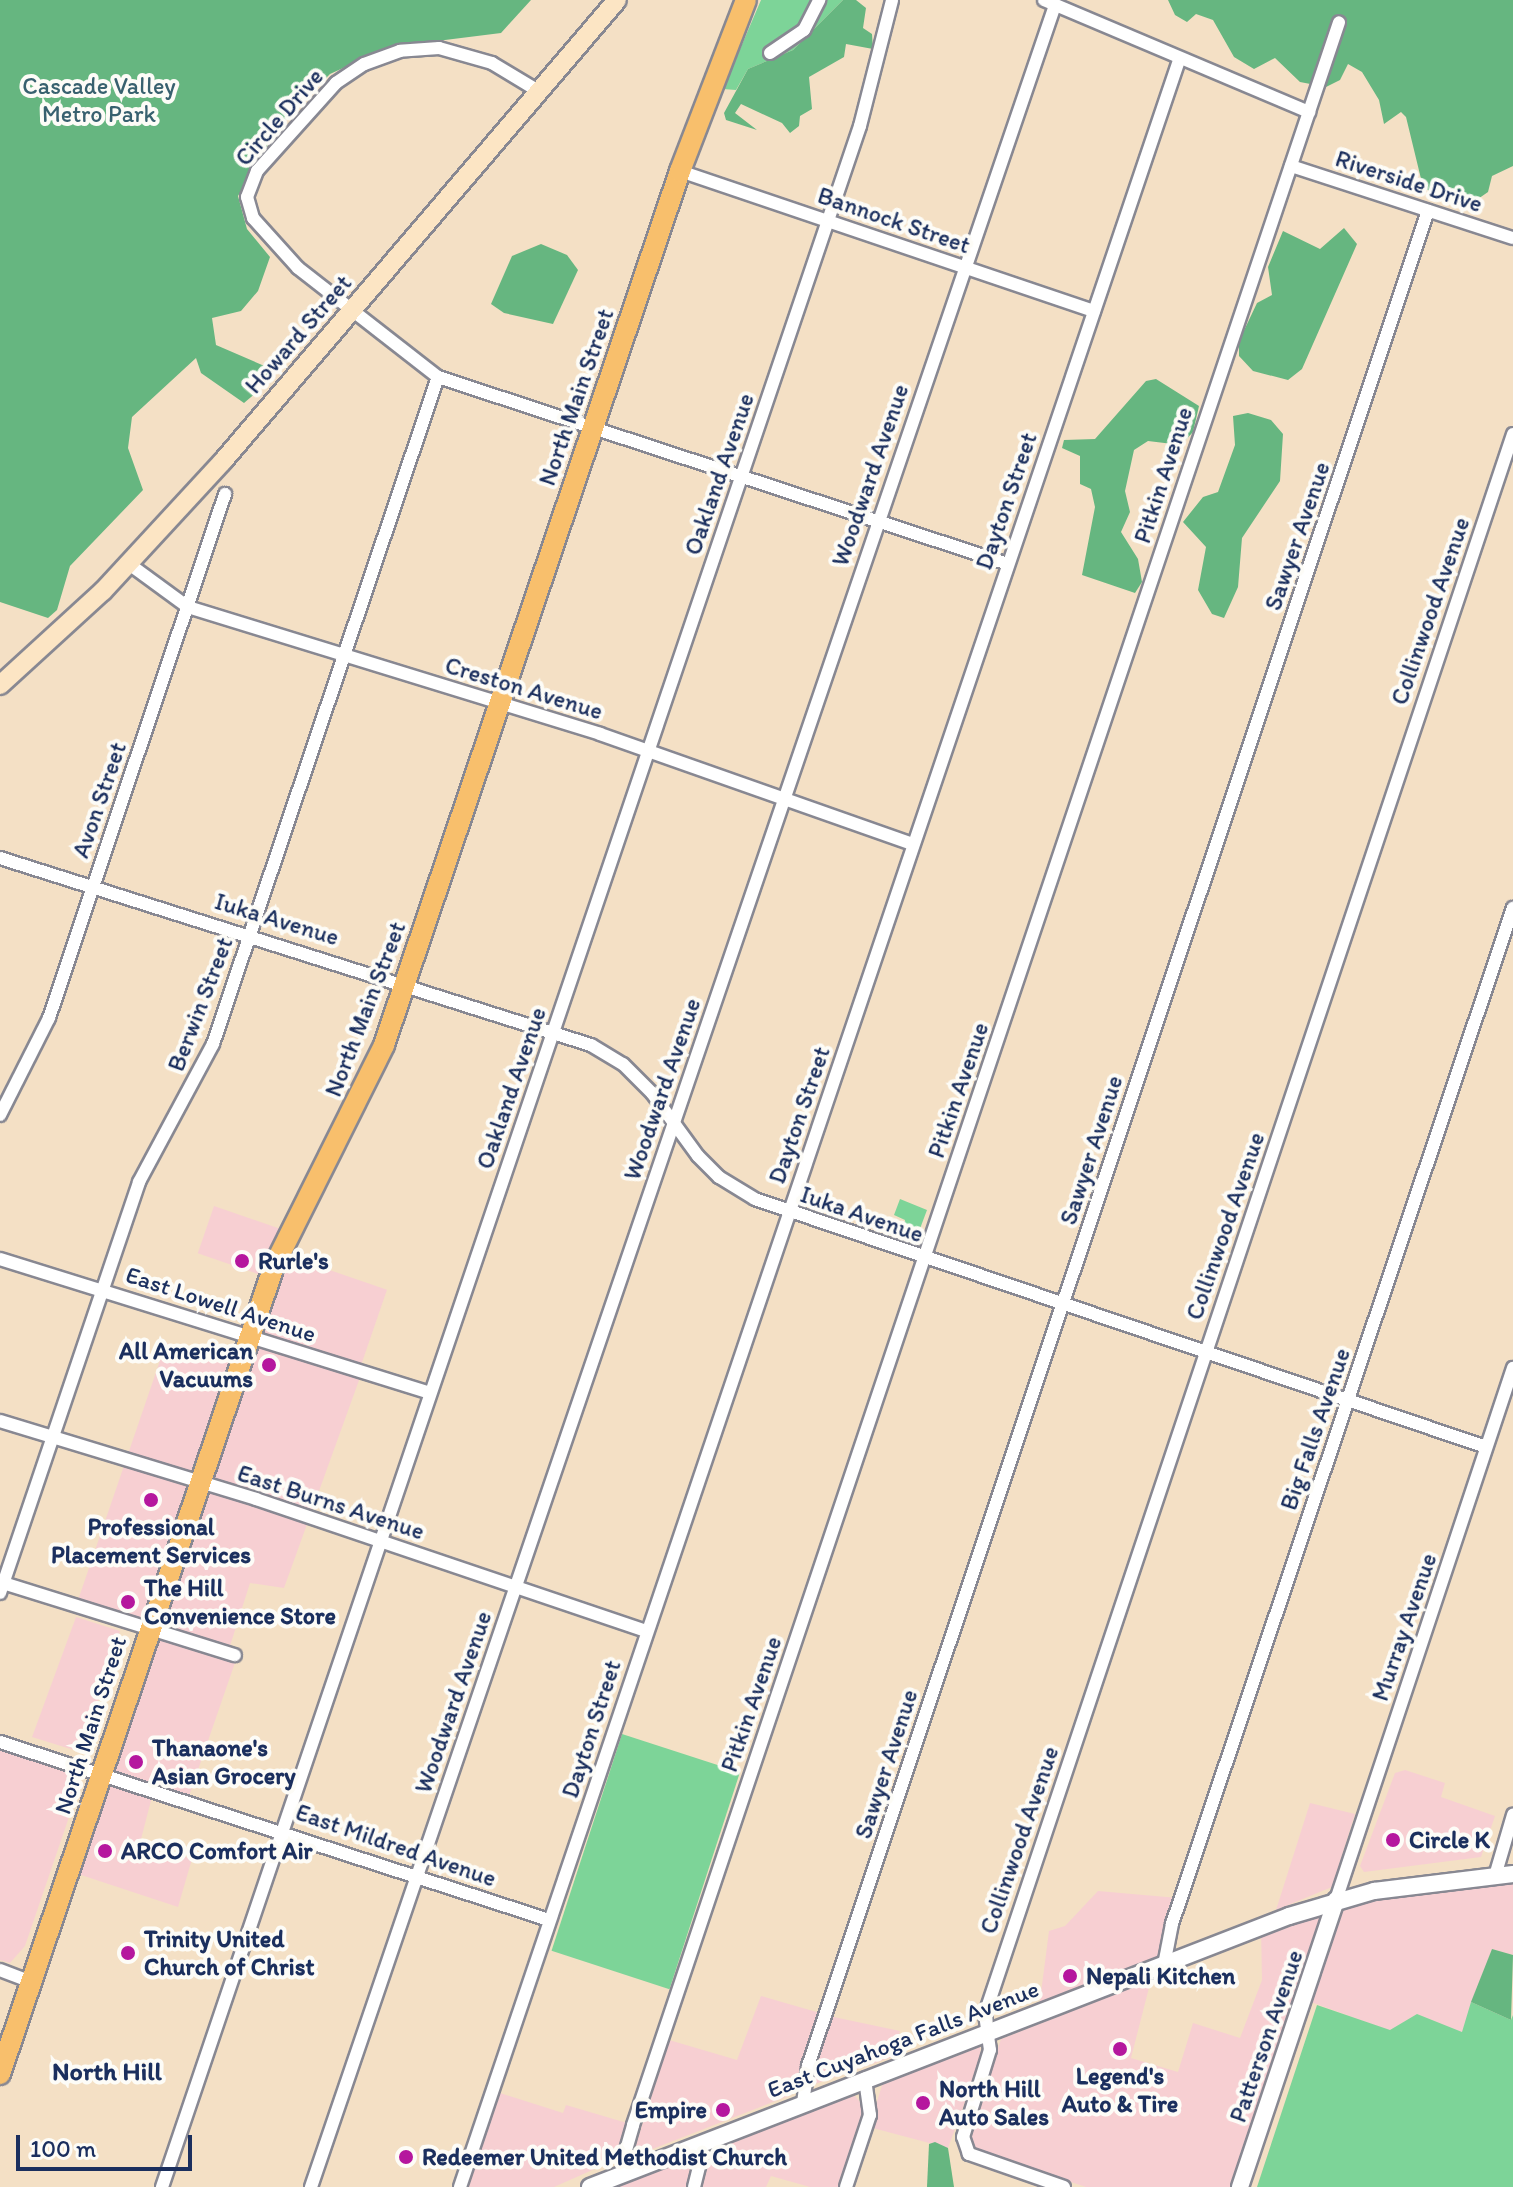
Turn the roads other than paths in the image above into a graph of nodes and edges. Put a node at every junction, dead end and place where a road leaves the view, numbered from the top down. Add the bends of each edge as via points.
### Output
1 (617, 0) edge
2 (746, 0) edge
3 (819, 0) edge
4 (892, 0) edge
5 (1050, 2) edge
6 (1339, 22) dead end
7 (770, 53) dead end
8 (1180, 58) junction
9 (540, 92) junction
10 (1309, 112) junction
11 (1291, 166) junction
12 (680, 171) junction
13 (1428, 211) junction
14 (828, 221) junction
15 (1513, 238) edge
16 (963, 266) junction
17 (351, 308) junction
18 (1094, 311) junction
19 (438, 377) junction
20 (594, 425) junction
21 (1513, 434) edge
22 (743, 473) junction
23 (225, 494) dead end
24 (878, 518) junction
25 (129, 564) junction
26 (1008, 564) junction
27 (188, 607) junction
28 (344, 656) junction
29 (0, 685) edge
30 (500, 704) junction
31 (649, 751) junction
32 (784, 797) junction
33 (913, 844) junction
34 (0, 858) edge
35 (93, 886) junction
36 (1513, 908) edge
37 (250, 933) junction
38 (405, 982) junction
39 (554, 1030) junction
40 (0, 1115) edge
41 (674, 1124) junction
42 (789, 1213) junction
43 (0, 1259) edge
44 (923, 1259) junction
45 (102, 1289) junction
46 (1063, 1305) junction
47 (249, 1335) junction
48 (1205, 1352) junction
49 (1513, 1368) edge
50 (428, 1392) junction
51 (1348, 1400) junction
52 (0, 1421) edge
53 (52, 1436) junction
54 (1486, 1447) junction
55 (200, 1482) junction
56 (380, 1541) junction
57 (1, 1586) edge
58 (515, 1587) junction
59 (150, 1627) junction
60 (646, 1631) junction
61 (235, 1655) dead end
62 (0, 1742) edge
63 (102, 1774) junction
64 (1513, 1815) edge
65 (283, 1830) junction
66 (1513, 1874) edge
67 (417, 1876) junction
68 (1495, 1876) junction
69 (1336, 1900) junction
70 (549, 1920) junction
71 (1164, 1965) junction
72 (0, 1970) edge
73 (31, 1982) junction
74 (987, 2033) junction
75 (0, 2074) edge
76 (865, 2078) junction
77 (803, 2103) junction
78 (699, 2144) junction
79 (627, 2173) junction
80 (162, 2187) edge
81 (311, 2187) edge
82 (460, 2187) edge
83 (590, 2187) edge
84 (694, 2187) edge
85 (846, 2187) edge
86 (1064, 2187) edge
87 (1240, 2187) edge

1 - 9 main road, Howard Street
2 - 12 main road, North Main Street
3 - 7 street via 804,30
4 - 14 street, Oakland Avenue via 871,91
5 - 8 street
5 - 16 street, Woodward Avenue
6 - 10 street, Pitkin Avenue
8 - 10 street
8 - 18 street, Dayton Street
9 - 17 main road, Howard Street
9 - 17 street, Circle Drive via 492,63 439,48 410,49 352,69 302,119 257,171 249,188 249,207 269,240
10 - 11 street, Pitkin Avenue
11 - 13 street, Riverside Drive
11 - 44 street, Pitkin Avenue
12 - 14 street, Bannock Street
12 - 20 main road, North Main Street
13 - 15 street, Riverside Drive
13 - 46 street, Sawyer Avenue
14 - 16 street, Bannock Street
14 - 22 street, Oakland Avenue
16 - 18 street, Bannock Street
16 - 24 street, Woodward Avenue
17 - 19 street, Circle Drive via 403,355
17 - 25 main road, Howard Street
18 - 26 street, Dayton Street
19 - 20 street, Circle Drive
19 - 28 street, Berwin Street
20 - 22 street, Circle Drive
20 - 30 main road, North Main Street
21 - 48 street, Collinwood Avenue
22 - 24 street, Circle Drive
22 - 31 street, Oakland Avenue
23 - 27 street, Avon Street
24 - 26 street, Circle Drive
24 - 32 street, Woodward Avenue
25 - 27 street, Creston Avenue
25 - 29 main road, Howard Street
26 - 33 street, Dayton Street
27 - 28 street, Creston Avenue
27 - 35 street, Avon Street
28 - 30 street, Creston Avenue
28 - 37 street, Berwin Street
30 - 31 street, Creston Avenue
30 - 38 main road, North Main Street
31 - 32 street, Creston Avenue
31 - 39 street, Oakland Avenue
32 - 33 street, Creston Avenue
32 - 41 street, Woodward Avenue
33 - 42 street, Dayton Street
34 - 35 street, Iuka Avenue
35 - 37 street, Iuka Avenue
35 - 40 street, Avon Street via 49,1018
36 - 51 street, Big Falls Avenue
37 - 38 street, Iuka Avenue
37 - 45 street, Berwin Street via 207,1061 146,1165
38 - 39 street, Iuka Avenue
38 - 47 main road, North Main Street via 374,1070 285,1241
39 - 41 street, Iuka Avenue via 623,1064
39 - 50 street, Oakland Avenue
41 - 42 street, Iuka Avenue via 719,1177
41 - 58 street, Woodward Avenue
42 - 44 street, Iuka Avenue
42 - 60 street, Dayton Street
43 - 45 street, East Lowell Avenue
44 - 46 street, Iuka Avenue
44 - 79 street, Pitkin Avenue via 633,2125 624,2157
45 - 47 street, East Lowell Avenue
45 - 53 street, Berwin Street
46 - 48 street, Iuka Avenue
46 - 77 street, Sawyer Avenue via 808,2066
47 - 50 street, East Lowell Avenue
47 - 55 main road, North Main Street
48 - 51 street, Iuka Avenue
48 - 74 street, Collinwood Avenue via 991,1993 984,2022
49 - 54 street, Murray Avenue
50 - 56 street, Oakland Avenue
51 - 54 street, Iuka Avenue
51 - 71 street, Big Falls Avenue via 1172,1924
52 - 53 street, East Burns Avenue
53 - 55 street, East Burns Avenue
53 - 57 street, Berwin Street
54 - 69 street, Murray Avenue
55 - 56 street, East Burns Avenue
55 - 59 main road, North Main Street
56 - 58 street, East Burns Avenue
56 - 65 street, Oakland Avenue
57 - 59 street
58 - 60 street, East Burns Avenue
58 - 67 street, Woodward Avenue
59 - 61 street
59 - 63 main road, North Main Street
60 - 70 street, Dayton Street
62 - 63 street, East Mildred Avenue
63 - 65 street, East Mildred Avenue
63 - 73 main road, North Main Street
64 - 68 street
65 - 67 street, East Mildred Avenue
65 - 80 street, Oakland Avenue
66 - 68 street, East Cuyahoga Falls Avenue
67 - 70 street, East Mildred Avenue
67 - 81 street, Woodward Avenue
68 - 69 street, East Cuyahoga Falls Avenue
69 - 71 street, East Cuyahoga Falls Avenue
69 - 87 street, Patterson Avenue
70 - 82 street, Dayton Street
71 - 74 street, East Cuyahoga Falls Avenue
72 - 73 street
73 - 75 main road, North Main Street
74 - 76 street, East Cuyahoga Falls Avenue
74 - 86 street, Collinwood Avenue via 989,2060 963,2137 969,2154
76 - 77 street, East Cuyahoga Falls Avenue
76 - 85 street via 870,2115
77 - 78 street, East Cuyahoga Falls Avenue
78 - 79 street, East Cuyahoga Falls Avenue
78 - 84 street via 702,2156
79 - 83 street, East Cuyahoga Falls Avenue

